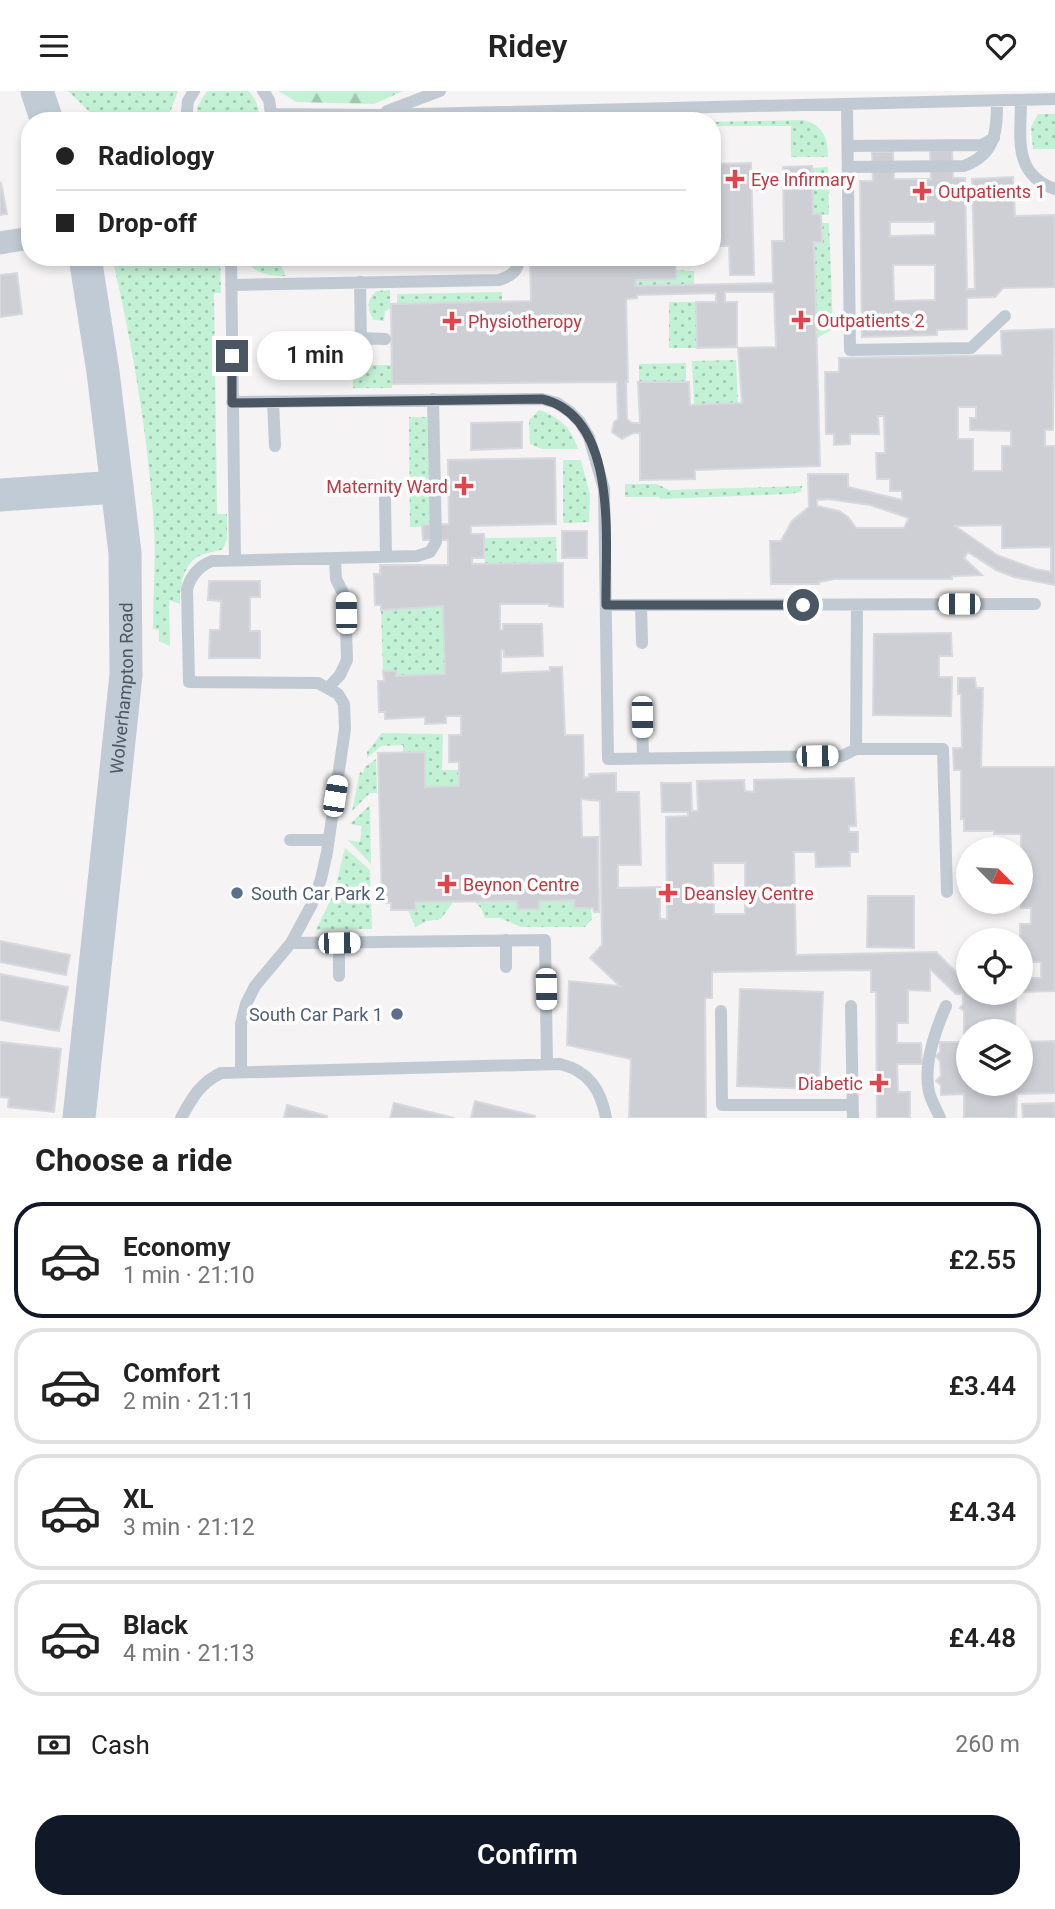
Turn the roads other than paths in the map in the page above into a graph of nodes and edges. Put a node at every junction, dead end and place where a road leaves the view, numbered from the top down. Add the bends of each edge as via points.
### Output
1 (37, 91) edge
2 (194, 91) edge
3 (263, 91) edge
4 (440, 91) edge
5 (1055, 99) edge
6 (1021, 100) junction
7 (997, 101) junction
8 (848, 104) junction
9 (44, 112) edge
10 (187, 112) edge
11 (271, 112) edge
12 (385, 112) edge
13 (721, 113) edge
14 (994, 138) junction
15 (848, 146) junction
16 (848, 167) junction
17 (1055, 189) edge
18 (21, 240) edge
19 (0, 243) edge
20 (87, 266) edge
21 (231, 266) edge
22 (518, 266) edge
23 (360, 282) junction
24 (231, 285) junction
25 (1005, 316) dead end
26 (361, 338) junction
27 (385, 338) dead end
28 (336, 355) dead end
29 (433, 399) junction
30 (273, 402) junction
31 (232, 403) junction
32 (275, 446) dead end
33 (117, 487) junction
34 (0, 495) edge
35 (385, 499) dead end
36 (386, 557) junction
37 (335, 558) junction
38 (235, 560) junction
39 (1035, 604) dead end
40 (606, 605) junction
41 (641, 605) junction
42 (856, 605) junction
43 (642, 643) dead end
44 (328, 688) junction
45 (642, 717) dead end
46 (856, 749) junction
47 (643, 759) junction
48 (290, 840) dead end
49 (329, 841) junction
50 (947, 892) dead end
51 (506, 940) junction
52 (291, 943) junction
53 (339, 943) junction
54 (506, 967) dead end
55 (338, 975) dead end
56 (851, 1006) dead end
57 (946, 1006) dead end
58 (721, 1011) dead end
59 (547, 1064) junction
60 (241, 1071) junction
61 (853, 1112) edge
62 (79, 1118) edge
63 (181, 1118) edge
64 (606, 1118) edge
65 (940, 1118) edge

1 - 9 street
2 - 10 lane
3 - 11 lane
4 - 12 lane
5 - 6 lane
6 - 7 lane
6 - 17 lane via 1021,157 1028,172
7 - 8 lane
7 - 14 lane
8 - 13 lane
8 - 15 lane
14 - 15 lane via 982,145
14 - 16 lane via 988,151 964,166
15 - 16 lane
16 - 25 lane via 850,350 971,348
18 - 19 street
20 - 33 street, Wolverhampton Road
21 - 24 lane
22 - 23 lane via 499,280
23 - 24 lane
23 - 26 lane
24 - 31 lane
26 - 27 lane
26 - 28 lane via 358,352
29 - 30 lane
29 - 36 lane via 436,542 430,552 417,556
29 - 40 lane via 542,399 557,403 580,422 604,489
30 - 31 lane
30 - 32 lane
31 - 38 lane
33 - 34 street
33 - 62 street, Wolverhampton Road via 125,553 126,675
35 - 36 lane
36 - 37 lane
37 - 38 lane
37 - 44 lane via 338,587 345,597 347,660
38 - 44 lane via 204,564 190,579 188,683 318,683
39 - 42 lane
40 - 41 lane
40 - 47 lane via 608,759
41 - 42 lane
41 - 43 lane
42 - 46 lane
44 - 49 lane via 344,704 345,729
45 - 47 lane
46 - 47 lane via 842,756
46 - 50 lane via 943,749
48 - 49 lane
49 - 52 lane via 312,904
51 - 53 lane
51 - 54 lane
51 - 59 lane via 545,940
52 - 53 lane
52 - 60 lane via 246,1004
53 - 55 lane
56 - 61 lane
57 - 65 lane via 936,1028 929,1073 929,1092
58 - 61 lane via 722,1105
59 - 60 lane
59 - 64 lane via 585,1074 603,1098
60 - 63 lane via 208,1079

